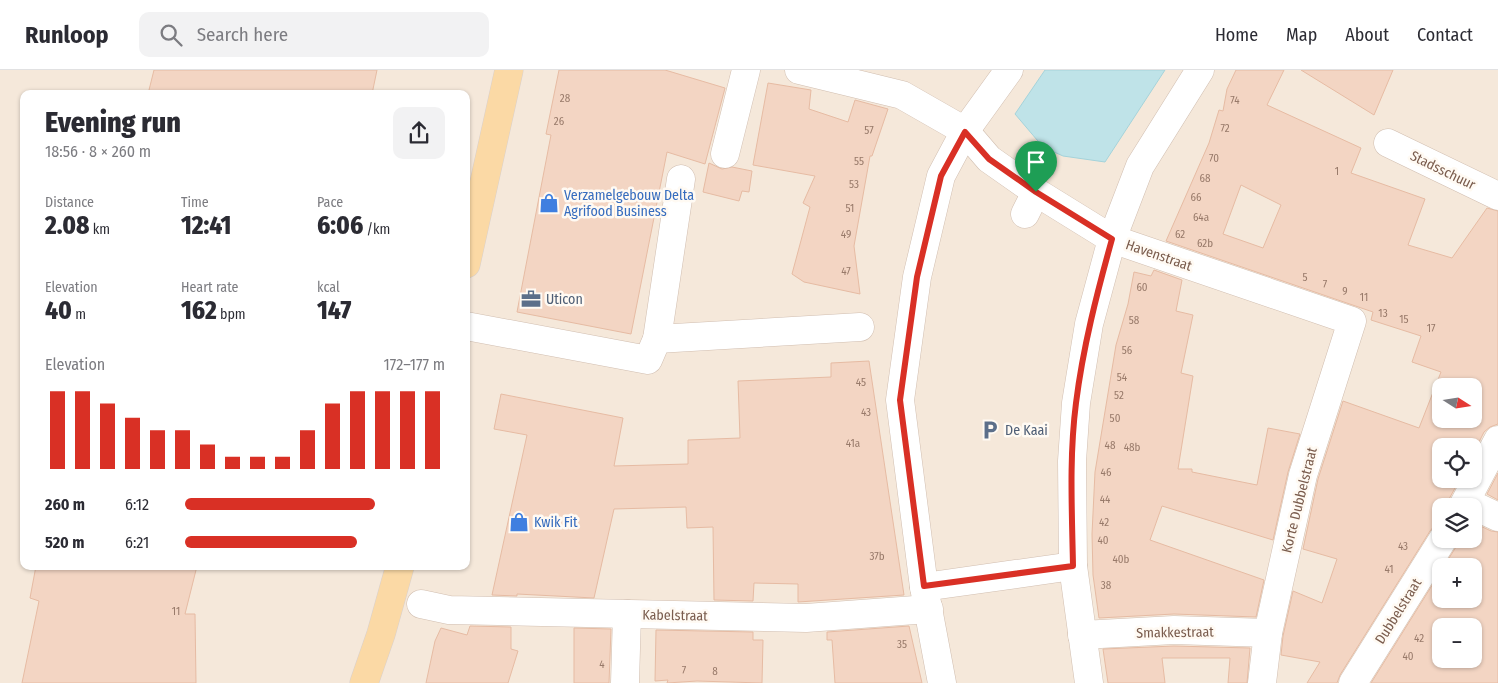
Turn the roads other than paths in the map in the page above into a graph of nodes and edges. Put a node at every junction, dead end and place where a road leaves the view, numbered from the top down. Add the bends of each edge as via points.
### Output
1 (509, 70) edge
2 (746, 70) edge
3 (799, 70) edge
4 (1009, 70) edge
5 (1200, 70) edge
6 (965, 132) junction
7 (1388, 143) dead end
8 (725, 154) dead end
9 (681, 179) dead end
10 (1498, 196) edge
11 (1112, 239) junction
12 (470, 246) edge
13 (1352, 321) joint
14 (470, 327) edge
15 (860, 327) dead end
16 (656, 339) junction
17 (1498, 440) edge
18 (1467, 498) edge
19 (1482, 511) edge
20 (1498, 517) edge
21 (1437, 548) edge
22 (1073, 566) junction
23 (399, 570) edge
24 (926, 598) junction
25 (421, 604) dead end
26 (627, 614) junction
27 (1268, 633) junction
28 (1082, 636) junction
29 (364, 683) edge
30 (625, 683) edge
31 (942, 683) edge
32 (1089, 683) edge
33 (1262, 683) edge
34 (1353, 683) edge

1 - 12 main road
2 - 8 street
3 - 6 street, Havenstraat via 902,95
4 - 6 street
5 - 11 street via 1140,166
6 - 11 street, Havenstraat via 1030,203
6 - 24 street via 941,176 917,277 900,400
7 - 10 street, Stadsschuur
9 - 16 street
11 - 13 street, Havenstraat
11 - 22 street via 1089,324 1076,404 1072,461
13 - 27 street, Korte Dubbelstraat via 1303,475
14 - 16 street via 648,360
15 - 16 street
17 - 18 street
19 - 20 street
21 - 34 street, Dubbelstraat
22 - 24 street
22 - 28 street
23 - 29 main road
24 - 26 street, Kabelstraat via 806,618
24 - 31 street
25 - 26 street, Kabelstraat via 449,610
26 - 30 street
27 - 28 street, Smakkestraat via 1174,630
27 - 33 street, Korte Dubbelstraat
28 - 32 street

